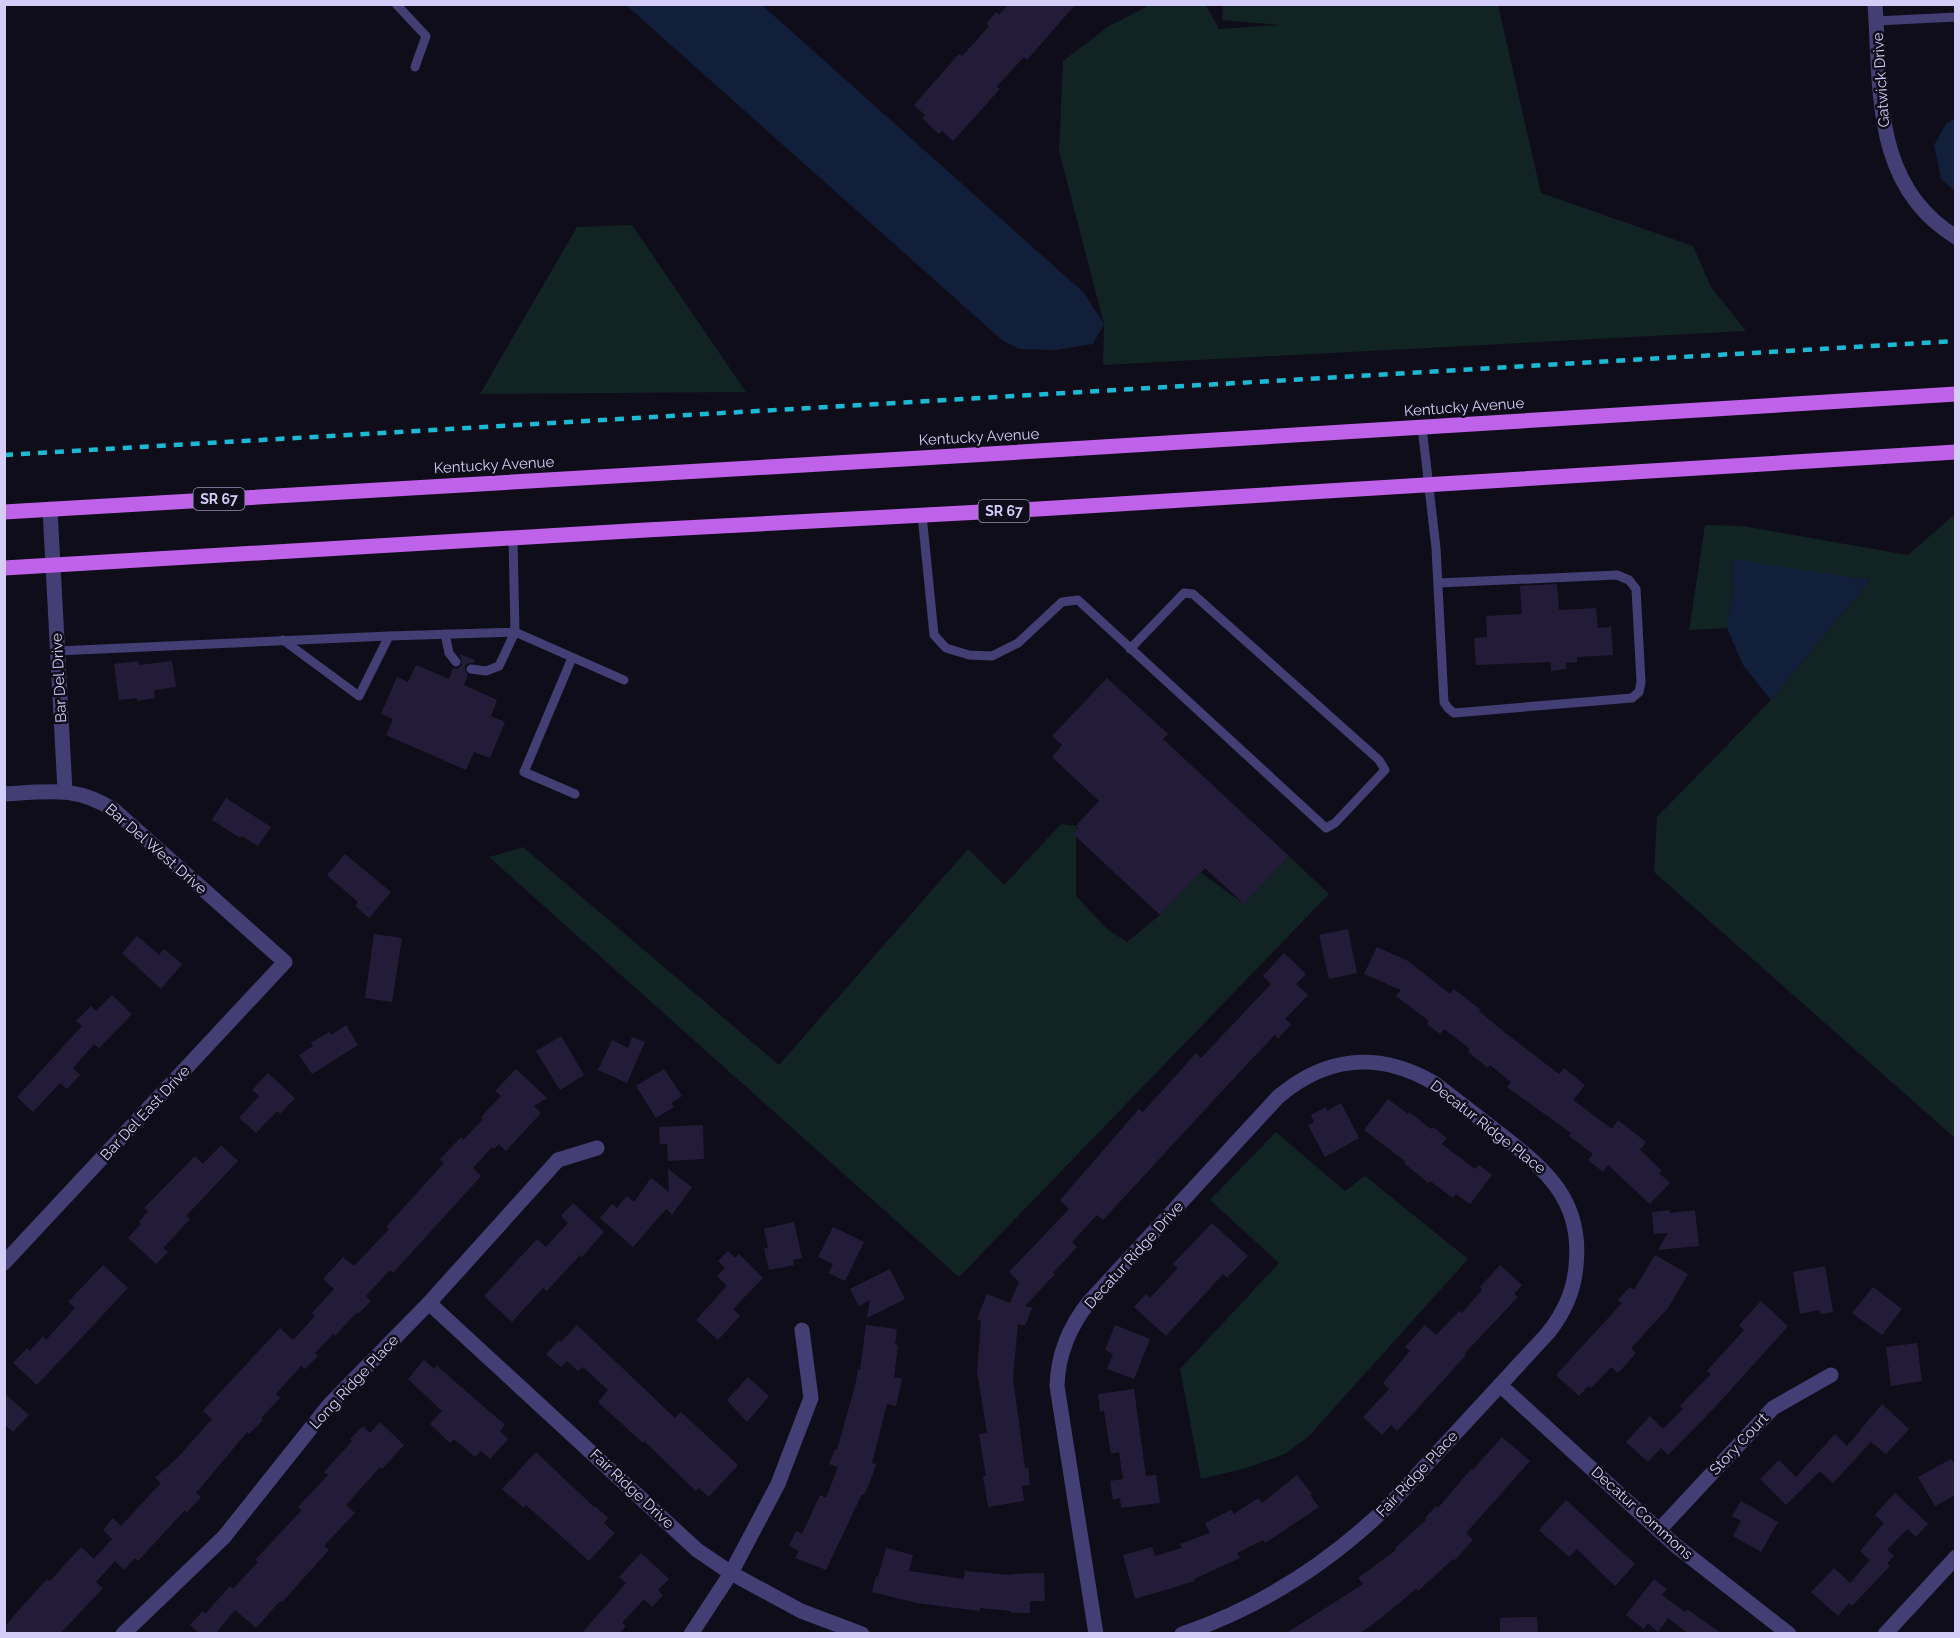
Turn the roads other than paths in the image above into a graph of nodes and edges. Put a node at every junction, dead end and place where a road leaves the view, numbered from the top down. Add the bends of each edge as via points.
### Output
1 (396, 4) edge
2 (1875, 4) edge
3 (1956, 17) edge
4 (1877, 21) junction
5 (415, 67) dead end
6 (1956, 237) edge
7 (1956, 394) edge
8 (1422, 427) junction
9 (1956, 452) edge
10 (1428, 485) junction
11 (50, 509) junction
12 (4, 512) edge
13 (922, 515) junction
14 (513, 538) junction
15 (52, 565) junction
16 (4, 568) edge
17 (1438, 583) junction
18 (515, 632) junction
19 (445, 634) junction
20 (389, 636) junction
21 (284, 640) junction
22 (1130, 649) junction
23 (57, 651) junction
24 (572, 658) junction
25 (456, 662) dead end
26 (471, 669) dead end
27 (624, 680) dead end
28 (65, 791) junction
29 (4, 794) edge
30 (575, 794) dead end
31 (285, 962) joint
32 (1390, 1065) joint
33 (597, 1148) dead end
34 (1577, 1244) joint
35 (4, 1263) edge
36 (429, 1304) junction
37 (802, 1330) dead end
38 (1831, 1375) dead end
39 (1500, 1385) junction
40 (1659, 1530) junction
41 (1956, 1557) edge
42 (731, 1573) junction
43 (123, 1634) edge
44 (691, 1634) edge
45 (862, 1634) edge
46 (1096, 1634) edge
47 (1182, 1634) edge
48 (1789, 1634) edge
49 (1885, 1634) edge

1 - 5 lane via 426,36
2 - 4 street, Gatwick Drive
3 - 4 lane
4 - 6 street, Gatwick Drive via 1884,129 1894,164 1922,209
7 - 8 main road, Kentucky Avenue / SR 67
8 - 10 lane
8 - 11 main road, Kentucky Avenue / SR 67
9 - 10 main road, SR 67
10 - 13 main road, SR 67
10 - 17 lane
11 - 12 main road, Kentucky Avenue / SR 67
11 - 15 street
13 - 14 main road, SR 67
13 - 22 lane via 933,635 946,648 992,656 1018,643 1062,602 1078,600
14 - 15 main road, SR 67
14 - 18 lane
15 - 16 main road, SR 67
15 - 23 street, Bar Del Drive
17 - 17 lane via 1444,702 1454,713 1632,698 1639,692 1636,589 1629,580 1617,574
18 - 19 lane
18 - 24 lane
18 - 26 lane via 499,666 486,671
19 - 20 lane
19 - 25 lane via 449,653
20 - 21 lane
20 - 21 lane via 359,696
21 - 23 lane
22 - 22 lane via 1326,828 1385,770 1379,760 1193,594 1184,592
23 - 28 street, Bar Del Drive
24 - 27 lane
24 - 30 lane via 524,772
28 - 29 street, Bar Del West Drive
28 - 31 street, Bar Del West Drive via 97,800 114,810
31 - 35 street, Bar Del East Drive
32 - 34 street, Decatur Ridge Place via 1434,1083 1548,1174 1568,1206
32 - 46 street, Decatur Ridge Drive via 1350,1062 1324,1069 1288,1089 1089,1302 1069,1333 1061,1353 1058,1386
33 - 36 street, Long Ridge Place via 558,1160
34 - 39 street, Fair Ridge Place via 1575,1279 1563,1311
36 - 42 street, Fair Ridge Drive via 697,1550
36 - 43 street, Long Ridge Place via 330,1404 224,1537
37 - 42 street via 811,1398 778,1484
38 - 40 street, Story Court via 1773,1408
39 - 40 street, Decatur Commons
39 - 47 street, Fair Ridge Place via 1392,1502 1333,1554 1259,1601
40 - 48 street, Decatur Commons
41 - 49 street
42 - 44 street
42 - 45 street, Fair Ridge Drive via 801,1611

